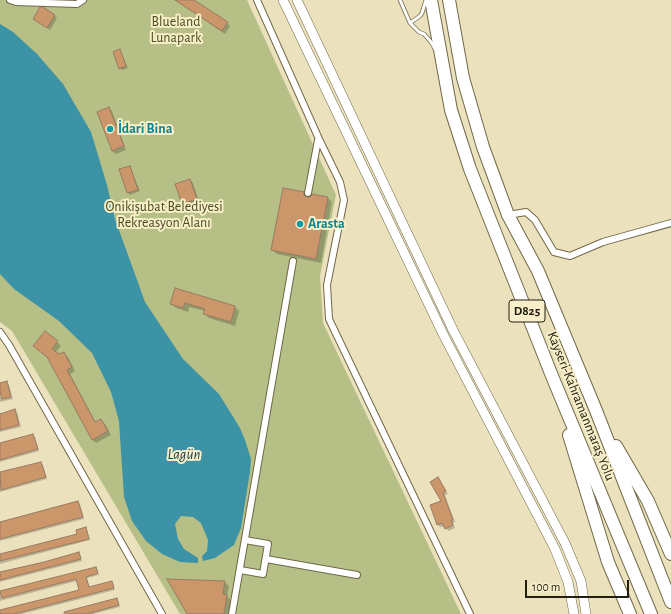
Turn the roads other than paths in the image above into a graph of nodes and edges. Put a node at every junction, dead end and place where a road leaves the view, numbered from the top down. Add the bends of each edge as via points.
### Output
1 (10, 0) edge
2 (82, 0) edge
3 (257, 0) edge
4 (283, 0) edge
5 (297, 0) edge
6 (400, 0) edge
7 (426, 0) edge
8 (431, 0) edge
9 (449, 0) edge
10 (410, 23) junction
11 (442, 63) junction
12 (319, 139) junction
13 (308, 193) dead end
14 (508, 215) junction
15 (671, 223) edge
16 (293, 261) dead end
17 (0, 332) edge
18 (552, 376) junction
19 (595, 408) junction
20 (245, 540) junction
21 (671, 554) edge
22 (266, 560) junction
23 (240, 570) junction
24 (357, 575) dead end
25 (671, 602) edge
26 (162, 614) edge
27 (232, 614) edge
28 (470, 614) edge
29 (574, 614) edge
30 (586, 614) edge
31 (630, 614) edge
32 (651, 614) edge

1 - 2 street via 77,4
3 - 12 street
4 - 29 street via 444,336 555,549 568,582
5 - 30 street via 453,330 565,543 581,581
6 - 10 lane
7 - 10 lane via 420,16
8 - 11 highway, Kayseri-Kahramanmaraş Yolu / D825
9 - 14 highway, Kayseri-Kahramanmaraş Yolu / D825 via 463,78 483,147
10 - 11 lane via 431,42
11 - 18 highway, Kayseri-Kahramanmaraş Yolu / D825 via 451,110 470,169
12 - 13 street
12 - 28 street via 340,182 344,200 327,285 329,319
14 - 15 street via 526,212 535,220 554,252 570,256 610,240
14 - 19 highway, Kayseri-Kahramanmaraş Yolu / D825 via 538,271
16 - 20 street
17 - 26 street
18 - 31 highway via 608,562
18 - 32 highway, Kayseri-Kahramanmaraş Yolu / D825
19 - 21 highway via 648,501
19 - 25 highway, Kayseri-Kahramanmaraş Yolu / D825
20 - 22 street via 268,544
20 - 23 street
22 - 23 street via 263,574
22 - 24 street
23 - 27 street

